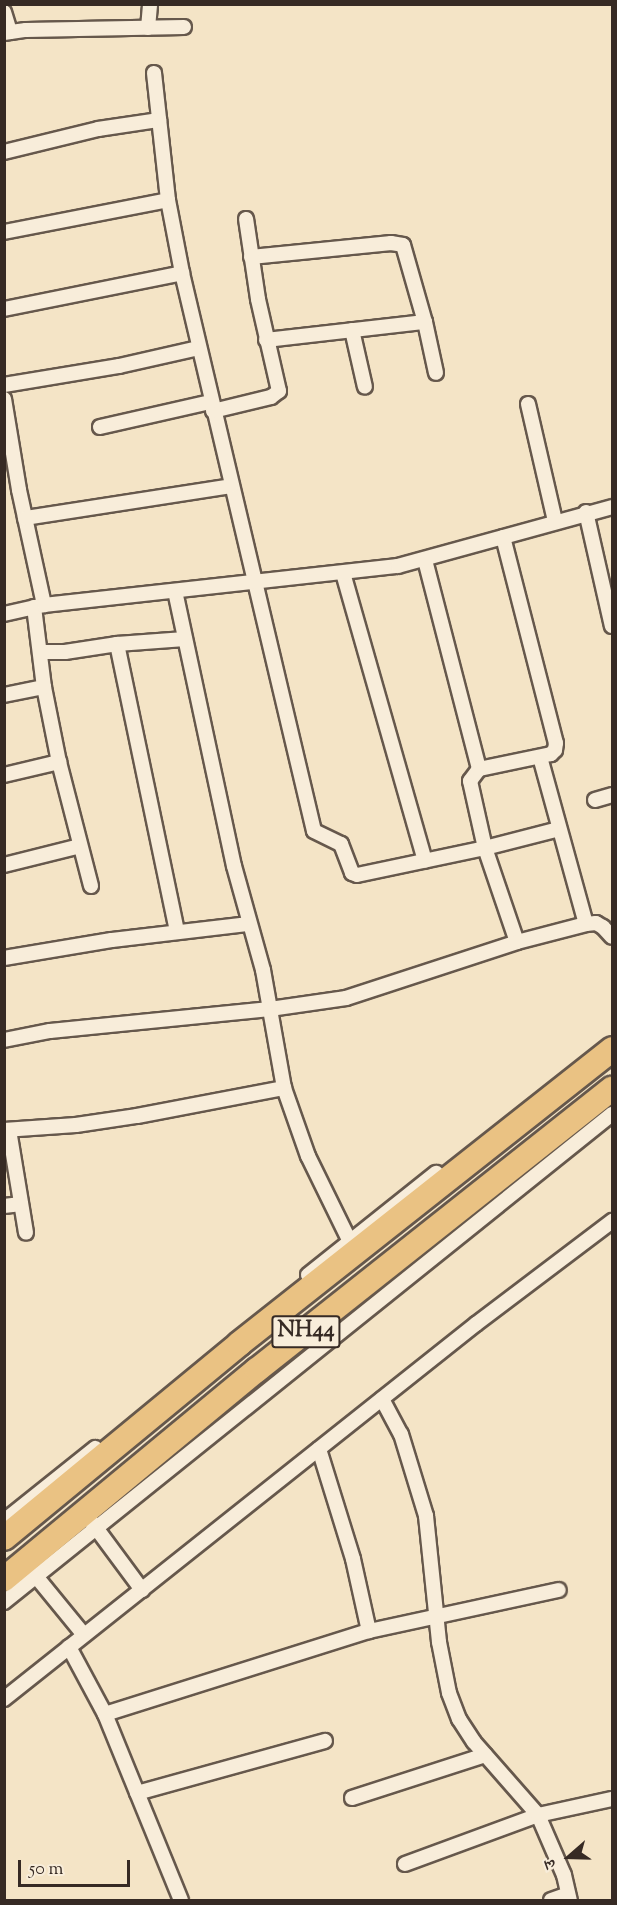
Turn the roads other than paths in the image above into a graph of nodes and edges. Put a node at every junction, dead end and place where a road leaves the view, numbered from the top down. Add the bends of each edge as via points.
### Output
1 (150, 4) edge
2 (4, 12) edge
3 (184, 27) dead end
4 (148, 28) junction
5 (7, 33) edge
6 (154, 73) dead end
7 (159, 120) junction
8 (4, 152) edge
9 (168, 200) junction
10 (246, 219) dead end
11 (4, 232) edge
12 (251, 257) junction
13 (182, 273) junction
14 (4, 309) edge
15 (425, 322) junction
16 (352, 330) junction
17 (266, 340) junction
18 (198, 348) junction
19 (436, 373) dead end
20 (4, 386) edge
21 (365, 387) dead end
22 (4, 399) edge
23 (528, 404) dead end
24 (212, 407) junction
25 (100, 427) dead end
26 (231, 486) junction
27 (12, 491) edge
28 (612, 507) edge
29 (586, 512) junction
30 (25, 518) junction
31 (555, 521) junction
32 (503, 537) junction
33 (425, 560) junction
34 (343, 573) junction
35 (254, 582) junction
36 (175, 591) junction
37 (39, 606) junction
38 (4, 614) edge
39 (612, 626) edge
40 (186, 639) junction
41 (117, 644) junction
42 (40, 652) junction
43 (44, 687) junction
44 (4, 695) edge
45 (540, 757) junction
46 (59, 762) junction
47 (479, 769) junction
48 (4, 774) edge
49 (612, 795) edge
50 (595, 800) dead end
51 (559, 829) junction
52 (80, 846) junction
53 (485, 848) junction
54 (424, 861) junction
55 (4, 865) edge
56 (91, 886) dead end
57 (249, 924) junction
58 (586, 924) junction
59 (177, 932) junction
60 (612, 937) edge
61 (517, 942) junction
62 (4, 958) edge
63 (270, 1009) junction
64 (612, 1035) edge
65 (4, 1040) edge
66 (612, 1049) edge
67 (284, 1088) junction
68 (612, 1089) edge
69 (612, 1114) edge
70 (7, 1130) edge
71 (21, 1204) junction
72 (4, 1206) edge
73 (612, 1221) edge
74 (26, 1233) dead end
75 (352, 1247) junction
76 (382, 1399) junction
77 (319, 1449) junction
78 (90, 1520) junction
79 (4, 1521) edge
80 (4, 1538) edge
81 (30, 1569) junction
82 (4, 1579) edge
83 (142, 1590) junction
84 (559, 1590) dead end
85 (4, 1602) edge
86 (438, 1617) junction
87 (369, 1631) junction
88 (84, 1635) junction
89 (69, 1647) junction
90 (4, 1699) edge
91 (105, 1714) junction
92 (325, 1741) dead end
93 (485, 1755) junction
94 (137, 1793) junction
95 (352, 1798) dead end
96 (612, 1799) edge
97 (538, 1815) junction
98 (405, 1864) dead end
99 (569, 1897) edge
100 (182, 1900) edge
101 (551, 1900) edge

1 - 4 street
2 - 5 street
3 - 4 street
4 - 5 street
6 - 7 street
7 - 8 street via 89,131
7 - 9 street
9 - 11 street
9 - 13 street
10 - 12 street
12 - 15 street via 398,242 406,250
12 - 17 street
13 - 14 street
13 - 18 street
15 - 16 street
15 - 19 street
16 - 17 street
16 - 21 street
17 - 24 street via 279,385 277,395
18 - 20 street
18 - 24 street
22 - 27 street
23 - 31 street
24 - 25 street
24 - 26 street
26 - 30 street
26 - 35 street
27 - 30 street
28 - 29 street
29 - 31 street
29 - 39 street
30 - 37 street
31 - 32 street
32 - 33 street
32 - 45 street via 556,743 551,754
33 - 34 street
33 - 47 street
34 - 35 street
34 - 54 street
35 - 36 street
35 - 54 street via 314,831 341,844 352,873 357,875
36 - 37 street
36 - 40 street
37 - 38 street
37 - 42 street
40 - 41 street
40 - 57 street
41 - 42 street
41 - 59 street
42 - 43 street
43 - 44 street
43 - 46 street
45 - 47 street
45 - 51 street
46 - 48 street
46 - 52 street
47 - 53 street via 470,781 470,789
49 - 50 street
51 - 53 street
51 - 58 street
52 - 55 street
52 - 56 street
53 - 54 street
53 - 61 street
57 - 59 street
57 - 63 street via 264,970
58 - 60 street via 596,923
58 - 61 street
59 - 62 street
61 - 63 street via 346,998
63 - 65 street via 51,1031
63 - 67 street
64 - 75 street
66 - 75 highway, NH44
67 - 70 street via 127,1118
67 - 75 street via 308,1156
68 - 78 highway, NH44 via 257,1370
69 - 78 street
70 - 71 street
71 - 72 street
71 - 74 street
73 - 76 street
75 - 79 street
75 - 80 highway, NH44
76 - 77 street
76 - 86 street via 401,1434 426,1516
77 - 83 street
77 - 87 street via 353,1559
78 - 81 highway, NH44
78 - 83 street
81 - 82 highway, NH44
81 - 85 street
81 - 88 street
83 - 88 street
84 - 86 street
86 - 87 street
86 - 93 street via 449,1693 459,1719
87 - 91 street
88 - 89 street
89 - 90 street
89 - 91 street
91 - 94 street
92 - 94 street
93 - 95 street
93 - 97 street
94 - 100 street
96 - 97 street
97 - 98 street
97 - 99 street via 564,1875
99 - 101 street

